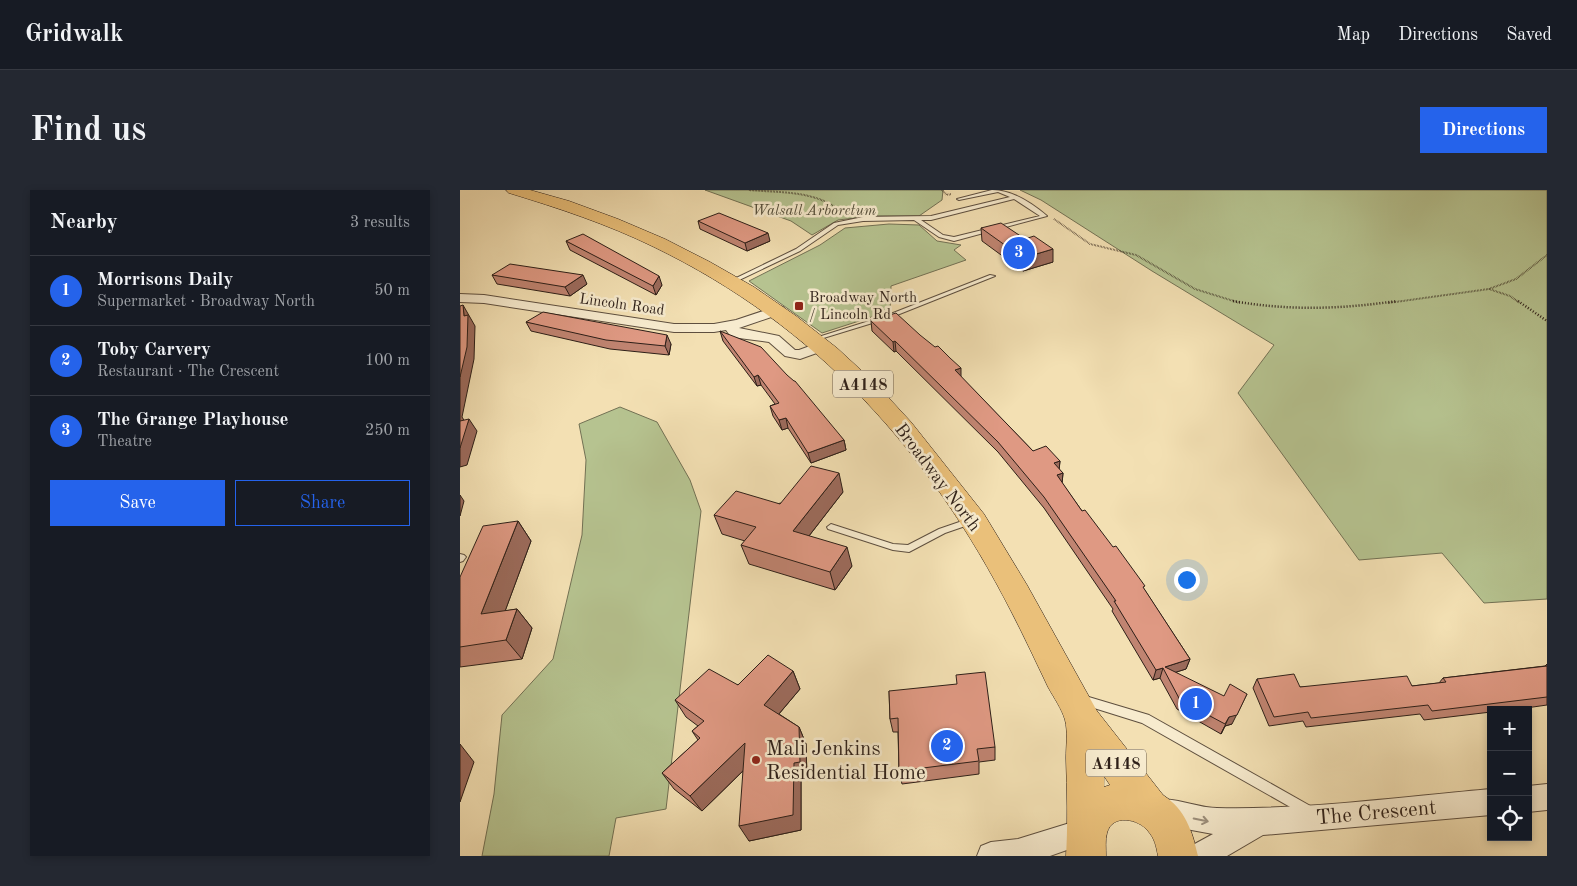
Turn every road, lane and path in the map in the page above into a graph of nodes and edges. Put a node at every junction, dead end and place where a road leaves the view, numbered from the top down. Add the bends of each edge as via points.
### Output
1 (514, 190) edge
2 (749, 190) edge
3 (1015, 197) junction
4 (959, 199) dead end
5 (917, 218) junction
6 (849, 220) junction
7 (1062, 225) dead end
8 (1547, 255) edge
9 (992, 276) dead end
10 (733, 281) junction
11 (1489, 289) junction
12 (460, 298) edge
13 (778, 310) junction
14 (1547, 321) edge
15 (730, 325) junction
16 (819, 343) junction
17 (973, 520) junction
18 (832, 527) dead end
19 (1078, 709) junction
20 (1547, 797) edge
21 (1532, 798) edge
22 (1487, 802) edge
23 (1151, 808) junction
24 (1318, 817) junction
25 (1261, 822) junction
26 (1086, 838) edge
27 (1023, 854) edge
28 (991, 856) edge
29 (1178, 856) edge
30 (1201, 856) edge

1 - 10 highway, Broadway North / A4148 via 619,224
2 - 6 path via 812,196 836,204
3 - 4 lane via 998,190
3 - 5 lane via 931,218
3 - 5 lane via 1044,216 954,239 941,236
5 - 6 lane
6 - 10 lane via 836,224 791,253
7 - 11 path via 1094,246 1135,255 1196,289 1245,304 1335,308
8 - 11 path via 1516,279
9 - 16 lane
10 - 13 highway, Broadway North / A4148
11 - 14 path via 1510,296
12 - 15 street, Lincoln Road via 666,327
13 - 15 street, Lincoln Road
13 - 16 highway, Broadway North / A4148
15 - 16 street via 736,334 774,339 790,353 800,355
16 - 17 highway, Broadway North / A4148 via 868,388
17 - 18 lane via 942,531 909,549
17 - 19 highway, Broadway North / A4148
19 - 23 highway, Broadway North / A4148
19 - 24 lane via 1146,719
19 - 26 highway, Broadway North / A4148
20 - 21 street
22 - 24 street, The Crescent
23 -> 25 street, The Crescent via 1208,821
23 - 26 highway via 1131,801 1112,802 1097,812
23 - 29 highway, Broadway North via 1172,829 1178,844
24 - 25 street, The Crescent
25 - 30 street, The Crescent
26 - 27 street
27 - 28 street

